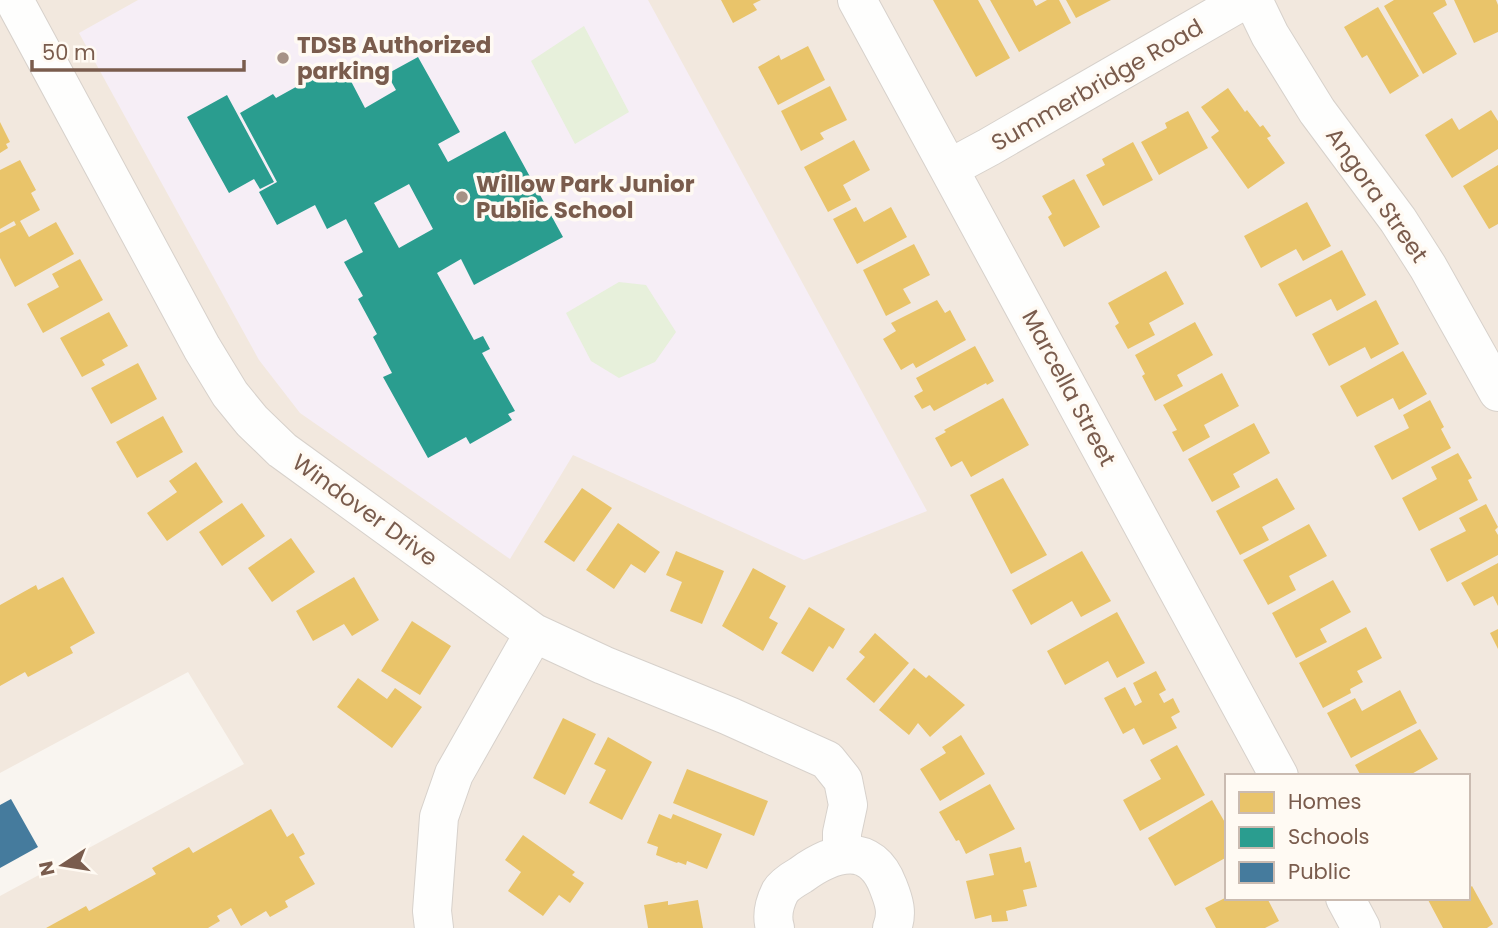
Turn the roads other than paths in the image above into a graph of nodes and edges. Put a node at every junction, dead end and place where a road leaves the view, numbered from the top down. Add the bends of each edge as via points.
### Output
1 (14, 0) edge
2 (857, 0) edge
3 (1244, 0) edge
4 (1253, 0) edge
5 (950, 168) junction
6 (1498, 392) edge
7 (534, 633) junction
8 (1278, 774) edge
9 (842, 853) junction
10 (1346, 900) edge
11 (434, 928) edge
12 (775, 928) edge
13 (892, 928) edge
14 (1362, 928) edge

1 - 7 street, Windover Drive via 202,348 252,421 312,473
2 - 5 street, Marcella Street
3 - 5 street, Summerbridge Road
4 - 6 street, Angora Street via 1317,111 1428,267
5 - 8 street, Marcella Street
7 - 9 street, Windover Drive via 827,760 843,780 848,806
7 - 11 street via 454,774 439,817
9 - 12 street via 811,867 781,889 771,916
9 - 13 street via 867,857 882,872 897,916
10 - 14 street

